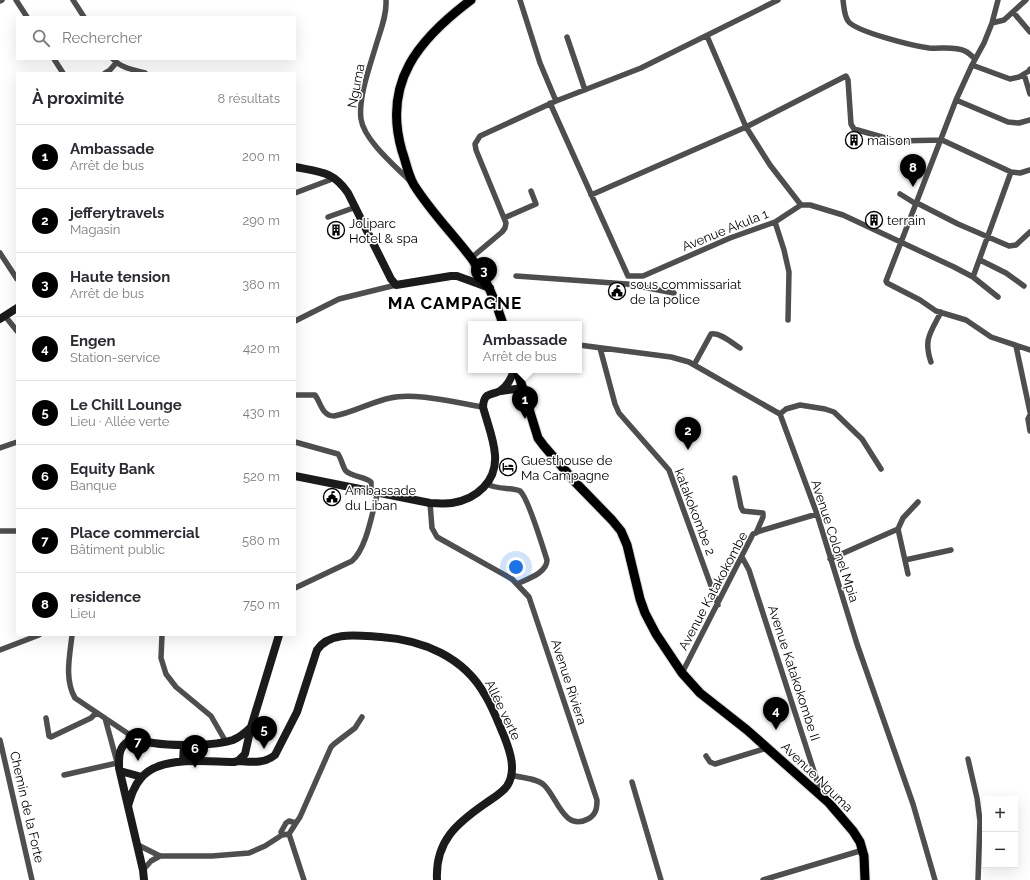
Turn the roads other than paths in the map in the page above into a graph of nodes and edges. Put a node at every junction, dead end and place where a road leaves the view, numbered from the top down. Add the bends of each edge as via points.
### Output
1 (16, 0) edge
2 (73, 0) edge
3 (386, 0) edge
4 (471, 0) edge
5 (520, 0) edge
6 (778, 0) edge
7 (843, 0) edge
8 (998, 0) edge
9 (1026, 0) edge
10 (1013, 12) junction
11 (26, 16) edge
12 (83, 16) edge
13 (992, 23) junction
14 (1030, 32) edge
15 (707, 36) junction
16 (567, 37) dead end
17 (975, 59) junction
18 (55, 60) edge
19 (114, 61) edge
20 (972, 65) junction
21 (1030, 69) edge
22 (62, 72) edge
23 (107, 72) edge
24 (142, 72) edge
25 (1024, 74) junction
26 (585, 90) junction
27 (1030, 94) edge
28 (956, 100) junction
29 (553, 102) junction
30 (1030, 120) edge
31 (746, 127) junction
32 (942, 140) junction
33 (296, 166) edge
34 (1030, 170) edge
35 (1011, 172) junction
36 (336, 178) junction
37 (413, 184) junction
38 (532, 191) dead end
39 (296, 193) edge
40 (900, 194) dead end
41 (591, 196) junction
42 (917, 204) junction
43 (801, 205) junction
44 (356, 207) junction
45 (328, 217) dead end
46 (504, 218) junction
47 (775, 222) junction
48 (1030, 232) edge
49 (988, 238) junction
50 (900, 242) junction
51 (0, 253) edge
52 (471, 258) junction
53 (980, 260) junction
54 (516, 276) dead end
55 (628, 276) junction
56 (16, 277) edge
57 (973, 277) junction
58 (627, 284) junction
59 (396, 285) junction
60 (1024, 286) dead end
61 (490, 288) junction
62 (674, 293) dead end
63 (998, 297) dead end
64 (16, 309) edge
65 (941, 312) junction
66 (3, 317) edge
67 (296, 320) edge
68 (788, 320) dead end
69 (503, 321) edge
70 (16, 330) edge
71 (582, 345) edge
72 (1016, 346) junction
73 (600, 348) junction
74 (740, 348) dead end
75 (1030, 349) edge
76 (931, 362) dead end
77 (694, 365) junction
78 (514, 373) edge
79 (517, 373) edge
80 (523, 388) junction
81 (501, 391) junction
82 (296, 395) edge
83 (483, 407) junction
84 (780, 414) junction
85 (1030, 414) edge
86 (1030, 431) edge
87 (16, 442) edge
88 (296, 442) edge
89 (0, 448) edge
90 (881, 470) dead end
91 (296, 476) edge
92 (735, 478) dead end
93 (487, 484) junction
94 (374, 492) junction
95 (918, 502) dead end
96 (430, 503) junction
97 (817, 514) junction
98 (898, 529) junction
99 (16, 530) edge
100 (0, 531) edge
101 (756, 533) junction
102 (951, 550) dead end
103 (742, 558) junction
104 (830, 559) junction
105 (905, 560) junction
106 (908, 574) dead end
107 (517, 584) junction
108 (296, 588) edge
109 (718, 605) junction
110 (36, 636) edge
111 (72, 636) edge
112 (162, 636) edge
113 (279, 636) edge
114 (0, 650) edge
115 (682, 673) junction
116 (96, 713) junction
117 (362, 717) dead end
118 (46, 718) dead end
119 (105, 718) junction
120 (251, 728) junction
121 (136, 739) junction
122 (0, 740) edge
123 (226, 742) junction
124 (184, 745) junction
125 (767, 748) junction
126 (1, 755) edge
127 (706, 756) dead end
128 (968, 759) dead end
129 (238, 760) junction
130 (183, 761) junction
131 (119, 767) junction
132 (64, 775) dead end
133 (511, 776) junction
134 (142, 777) junction
135 (632, 782) dead end
136 (823, 797) junction
137 (128, 807) junction
138 (296, 824) junction
139 (286, 835) junction
140 (136, 844) junction
141 (863, 850) junction
142 (160, 856) junction
143 (143, 870) junction
144 (32, 880) edge
145 (144, 880) edge
146 (304, 880) edge
147 (437, 880) edge
148 (661, 880) edge
149 (763, 880) edge
150 (864, 880) edge
151 (935, 880) edge
152 (978, 880) edge

1 - 11 street
2 - 12 street
3 - 37 street, Nguma via 384,17 363,92 361,120 365,130 386,158
4 - 37 main road via 417,51 401,81 397,127
5 - 29 street
6 - 15 street
7 - 17 street via 845,16 857,27 890,39 929,48 965,51
8 - 13 street
9 - 10 street
10 - 13 street via 1004,20
10 - 14 street
13 - 17 street
15 - 26 street via 647,66
15 - 31 street
16 - 26 street
17 - 20 street
18 - 22 street
19 - 23 street
19 - 24 street
20 - 25 street via 1010,79
20 - 28 street
21 - 25 street
25 - 27 street
26 - 29 street
28 - 30 street via 1008,122
28 - 32 street
29 - 41 street
29 - 46 street via 480,136 475,144
31 - 32 street via 846,76 851,124 854,129 896,141
31 - 41 street
31 - 43 street via 770,165
32 - 35 street
32 - 42 street
33 - 36 street
34 - 35 street
35 - 49 street
36 - 39 street
36 - 44 street
37 - 52 main road
38 - 46 street via 536,204
40 - 42 street
41 - 55 street
42 - 49 street
42 - 50 street
43 - 47 street, Avenue Akula 1
43 - 50 street via 819,207 843,215
44 - 45 street
44 - 59 street
46 - 52 street via 505,228 502,232
47 - 55 street, Avenue Akula 1 via 730,238 643,276
47 - 68 street via 789,272
48 - 49 street via 1013,246
49 - 53 street
50 - 57 street
50 - 65 street via 887,282
51 - 56 street
52 - 61 main road
53 - 57 street
53 - 60 street via 1006,273
54 - 58 street
55 - 58 street
57 - 63 street
58 - 62 street
59 - 61 street via 457,276
59 - 67 street via 339,299
61 - 69 main road
64 - 66 street
65 - 72 street via 963,318 991,337
65 - 76 street via 926,344
66 - 70 street
71 - 73 street
72 - 75 street
72 - 85 street
73 - 77 street via 670,357
73 - 109 street, katakokombe 2 via 619,413 669,470
74 - 77 street via 713,333
77 - 84 street
78 - 81 street
79 - 80 main road, Avenue Nguma
80 - 81 street
80 - 115 main road, Avenue Nguma via 540,442 621,531 645,613
81 - 83 street via 487,395
82 - 83 street via 315,396 325,413 334,416 399,397 418,397
83 - 93 street via 495,453 494,469
84 - 90 street via 786,409 800,405 834,412 862,438
84 - 97 street, Avenue Colonel Mpia
85 - 86 street
87 - 89 street
88 - 94 street via 338,454 345,470 366,478 371,482
91 - 94 street
92 - 101 street via 743,511 763,513
93 - 96 street via 480,491 460,501
93 - 107 street via 517,490 523,494 547,560 546,567
94 - 96 street
94 - 108 street via 363,546 358,557
95 - 98 street via 903,518
96 - 107 street, Avenue Riviera via 432,528 437,536
97 - 101 street, Avenue Katakokombe
97 - 104 street, Avenue Colonel Mpia
98 - 104 street
98 - 105 street
99 - 100 street
101 - 103 street, Avenue Katakokombe via 752,536
102 - 105 street
103 - 109 street, Avenue Katakokombe
103 - 136 street, Avenue Katakokombe II via 749,570
104 - 151 street, Avenue Colonel Mpia via 913,804
105 - 106 street
107 - 133 street, Avenue Riviera via 529,597 534,609 597,800 595,814 582,821 572,820 563,814 544,785
109 - 115 street, Avenue Katakokombe
110 - 114 street
111 - 116 street via 70,687 75,698
112 - 123 street via 161,658 166,674 176,687 212,716
113 - 120 street
115 - 125 main road, Avenue Nguma via 700,693
116 - 118 street via 91,718 51,737
116 - 119 street
117 - 138 street via 355,728 331,747
119 - 121 street
119 - 131 street
120 - 123 street
120 - 129 street via 244,754
121 - 124 street via 154,744
121 - 131 street via 127,742 121,749
122 - 126 street, Chemin de la Forte
123 - 124 street
124 - 130 street
125 - 127 street via 715,764
125 - 136 main road, Avenue Nguma
126 - 144 street, Chemin de la Forte
128 - 152 street via 980,821
129 - 130 street, Allée verte
129 - 133 street, Allée verte via 262,762 275,755 297,712 314,655 322,643 338,636 367,636 415,642 444,654 466,670 486,696 496,718 510,753
130 - 134 street, Allée verte via 154,768
131 - 132 street
131 - 134 street
131 - 137 street
133 - 147 street via 507,786 468,814 451,833 438,858
134 - 137 street via 135,787
135 - 148 street
136 - 141 main road, Avenue Nguma via 852,831
137 - 140 street
138 - 139 street
138 - 139 street via 287,822 281,832
139 - 142 street via 252,853
139 - 146 street
140 - 142 street
140 - 143 street
141 - 149 street
141 - 150 main road, Avenue Nguma
142 - 143 street
143 - 145 street

